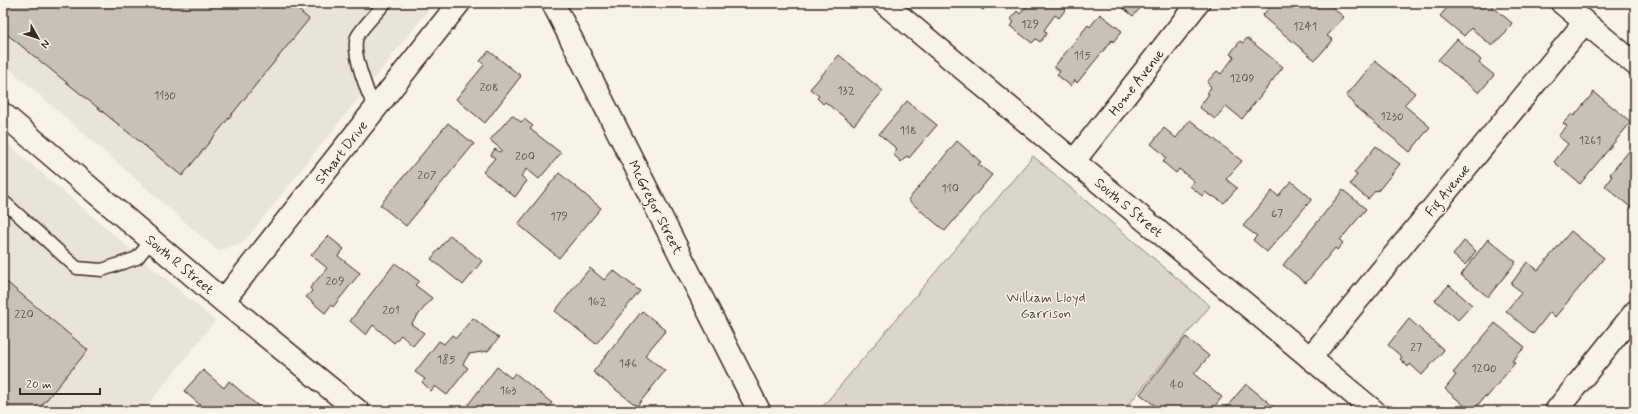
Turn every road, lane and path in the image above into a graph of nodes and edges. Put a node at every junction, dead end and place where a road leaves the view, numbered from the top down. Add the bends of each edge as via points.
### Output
1 (385, 3) edge
2 (459, 3) edge
3 (553, 3) edge
4 (884, 3) edge
5 (1198, 3) edge
6 (1562, 3) edge
7 (1585, 22) junction
8 (1635, 64) edge
9 (375, 109) junction
10 (3, 114) edge
11 (1074, 161) junction
12 (3, 202) edge
13 (152, 240) junction
14 (223, 301) junction
15 (1635, 312) edge
16 (1310, 358) junction
17 (356, 410) edge
18 (759, 411) edge
19 (1374, 411) edge
20 (1556, 411) edge

1 - 9 lane via 357,37 357,52 364,85
2 - 9 street, Stuart Drive
3 - 18 street, McGregor Street
4 - 11 street, South S Street
5 - 11 street, Home Avenue
6 - 7 street
7 - 8 street
7 - 16 street, Fig Avenue
9 - 14 street, Stuart Drive
10 - 13 street, South R Street
11 - 16 street, South S Street
12 - 13 lane via 78,268 102,270 137,258
13 - 14 street, South R Street
14 - 17 street, South R Street
15 - 20 street
16 - 19 street, South S Street

